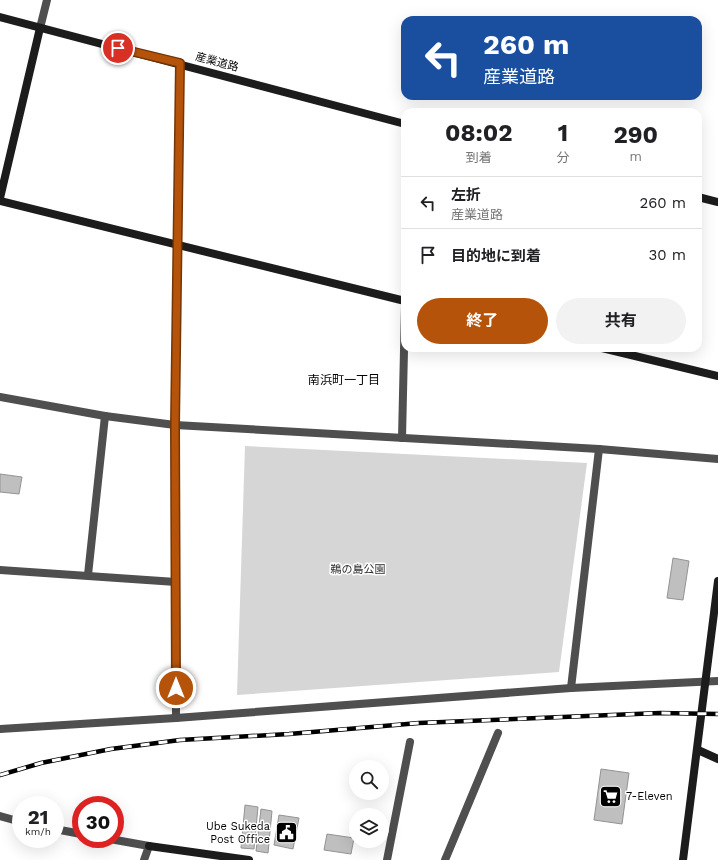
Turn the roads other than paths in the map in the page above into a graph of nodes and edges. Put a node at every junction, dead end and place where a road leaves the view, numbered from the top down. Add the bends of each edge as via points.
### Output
1 (47, 0) edge
2 (0, 17) edge
3 (40, 28) junction
4 (180, 63) junction
5 (401, 123) edge
6 (702, 198) edge
7 (0, 200) edge
8 (718, 202) edge
9 (177, 244) junction
10 (401, 300) edge
11 (404, 352) edge
12 (619, 352) edge
13 (718, 376) edge
14 (0, 397) edge
15 (106, 416) junction
16 (175, 425) junction
17 (402, 438) junction
18 (599, 449) junction
19 (718, 459) edge
20 (0, 570) edge
21 (88, 575) junction
22 (718, 581) edge
23 (176, 582) junction
24 (705, 680) junction
25 (718, 681) edge
26 (571, 688) junction
27 (176, 718) junction
28 (0, 729) edge
29 (498, 733) dead end
30 (410, 742) dead end
31 (698, 750) junction
32 (718, 759) edge
33 (0, 816) edge
34 (12, 819) edge
35 (124, 842) edge
36 (149, 846) junction
37 (144, 860) edge
38 (249, 860) edge
39 (387, 860) edge
40 (445, 860) edge
41 (683, 860) edge

1 - 3 street
2 - 3 street, 産業道路
3 - 4 street, 産業道路
3 - 7 street
4 - 5 street, 産業道路
4 - 9 street
6 - 8 street
7 - 9 street
9 - 10 street
9 - 16 street
11 - 17 street
12 - 13 street
14 - 15 street
15 - 16 street
15 - 21 street
16 - 17 street
16 - 23 street
17 - 18 street
18 - 19 street
18 - 26 street
20 - 21 street
21 - 23 street
22 - 24 street
23 - 27 street
24 - 25 street
24 - 26 street
24 - 31 street
26 - 27 street
27 - 28 street
29 - 40 street
30 - 39 street
31 - 32 street
31 - 41 street
33 - 34 street
35 - 36 street
36 - 37 street
36 - 38 street

